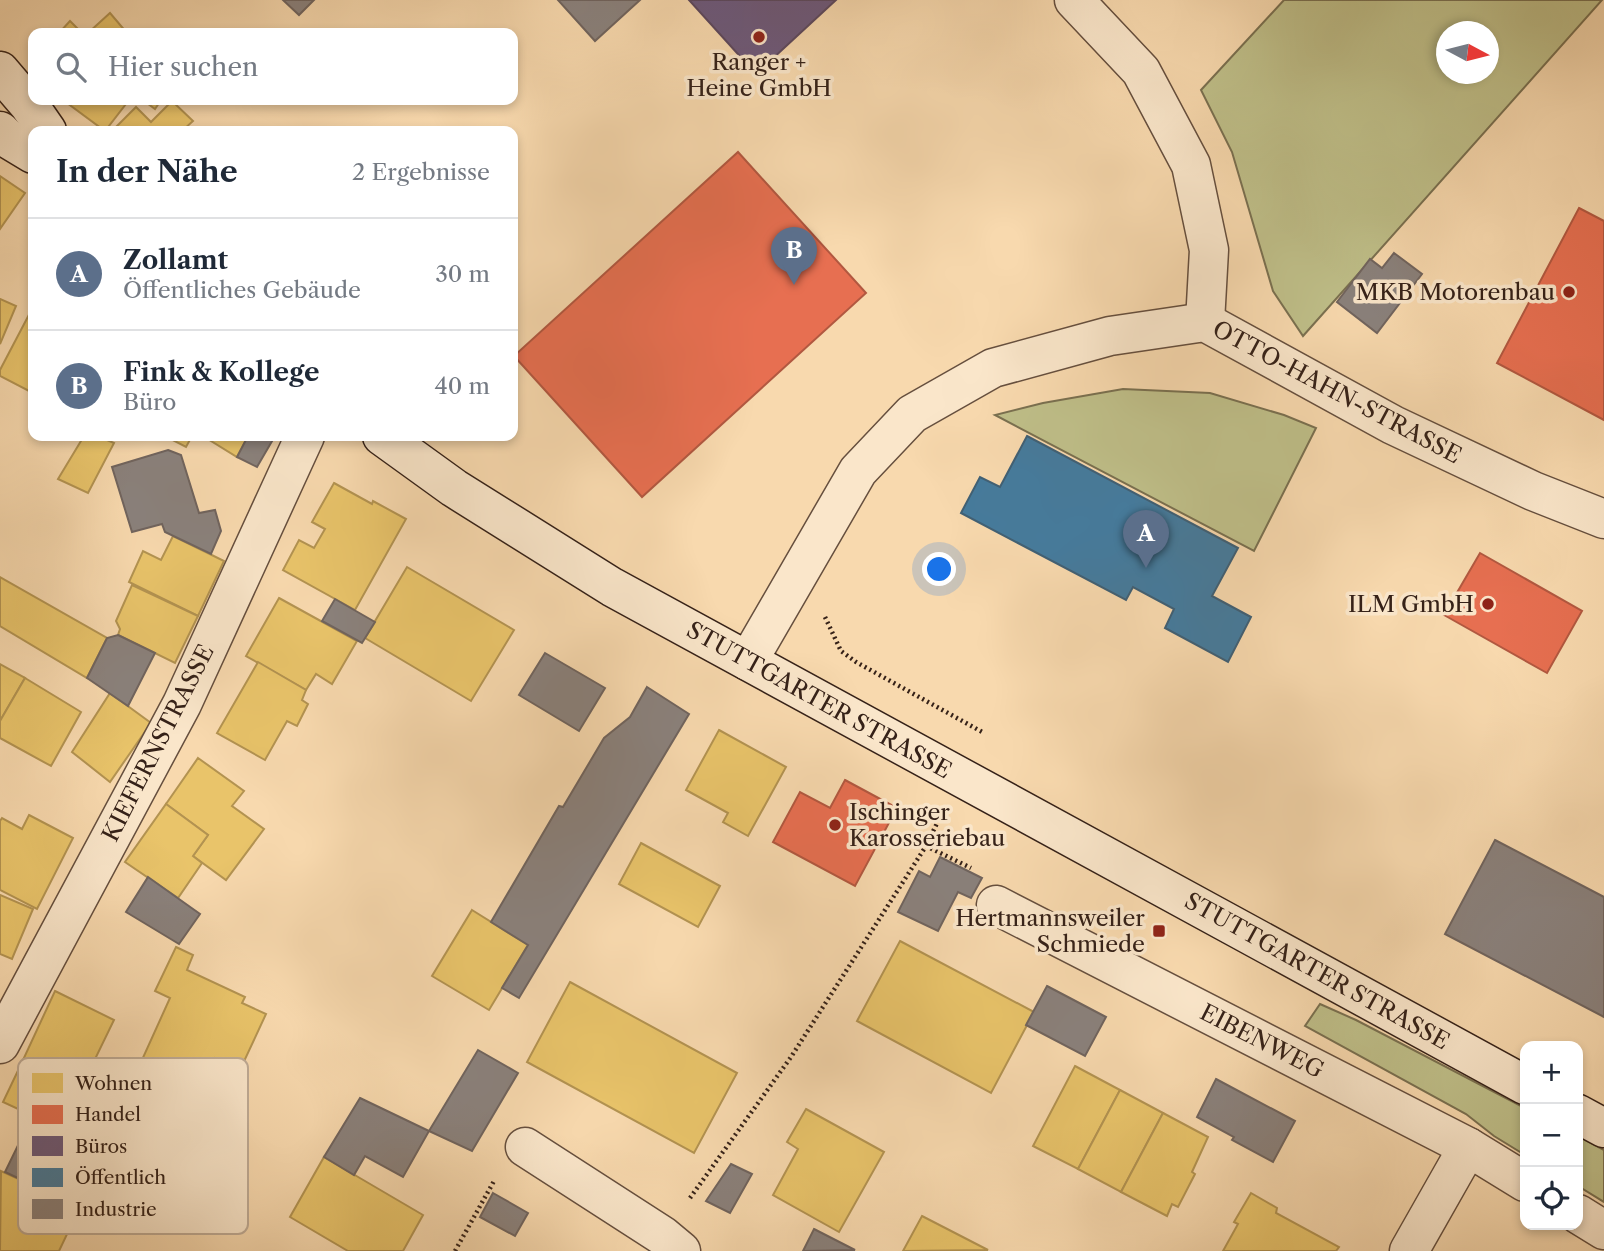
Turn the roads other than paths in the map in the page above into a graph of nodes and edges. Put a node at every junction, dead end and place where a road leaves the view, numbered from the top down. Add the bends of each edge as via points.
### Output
1 (1073, 0) edge
2 (0, 71) edge
3 (28, 104) edge
4 (29, 105) edge
5 (44, 126) edge
6 (0, 131) edge
7 (28, 151) edge
8 (1205, 322) junction
9 (303, 441) edge
10 (389, 441) edge
11 (1604, 519) edge
12 (748, 661) junction
13 (996, 905) road end
14 (13, 987) edge
15 (0, 1044) edge
16 (1520, 1082) edge
17 (1583, 1117) edge
18 (1604, 1128) edge
19 (525, 1147) road end
20 (1468, 1147) junction
21 (1520, 1179) edge
22 (1583, 1217) edge
23 (1604, 1230) edge
24 (672, 1243) edge
25 (1409, 1251) edge

1 - 8 street via 1141,71 1191,165 1209,250
2 - 3 street
4 - 5 street
6 - 7 street
8 - 11 street, OTTO-HAHN-STRASSE via 1393,425
8 - 12 street, OTTO-HAHN-STRASSE via 1110,337 993,368 912,414 858,471
9 - 14 street, KIEFERNSTRASSE via 182,704
10 - 12 street, STUTTGARTER STRASSE via 454,488 612,587
12 - 16 street, STUTTGARTER STRASSE
13 - 20 street, EIBENWEG
14 - 15 street, KIEFERNSTRASSE
17 - 18 street
19 - 24 street
20 - 21 street, EIBENWEG
20 - 25 street
22 - 23 street

